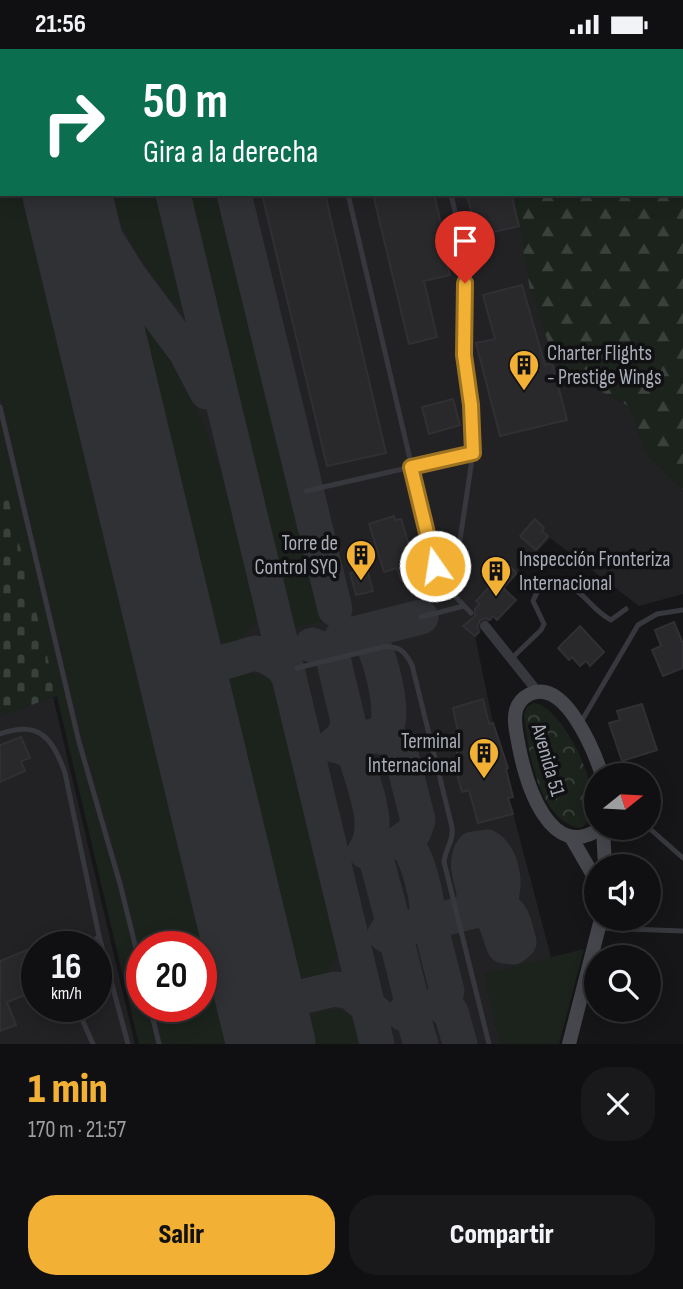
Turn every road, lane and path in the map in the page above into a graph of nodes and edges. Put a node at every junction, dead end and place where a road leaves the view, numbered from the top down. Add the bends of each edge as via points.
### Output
1 (348, 196) edge
2 (451, 196) edge
3 (0, 407) edge
4 (473, 453) junction
5 (411, 467) junction
6 (306, 491) dead end
7 (452, 593) junction
8 (464, 606) junction
9 (626, 609) dead end
10 (683, 610) edge
11 (471, 613) dead end
12 (421, 617) dead end
13 (485, 626) dead end
14 (512, 658) junction
15 (296, 668) dead end
16 (537, 691) junction
17 (580, 724) junction
18 (0, 734) edge
19 (598, 763) edge
20 (584, 835) edge
21 (570, 837) junction
22 (662, 839) edge
23 (683, 858) edge
24 (584, 860) edge
25 (661, 929) edge
26 (98, 931) edge
27 (132, 931) edge
28 (599, 931) edge
29 (683, 931) edge
30 (112, 984) edge
31 (83, 1022) edge
32 (154, 1022) edge
33 (93, 1044) edge
34 (128, 1044) edge
35 (159, 1044) edge
36 (489, 1044) edge
37 (569, 1044) edge

1 - 5 lane
2 - 4 lane via 465,256 464,355
3 - 27 lane via 79,741
4 - 5 lane
4 - 7 lane
5 - 6 lane
5 - 7 lane via 435,566
7 - 8 lane
8 - 11 lane
8 - 12 lane
9 - 14 lane via 611,620 579,591 560,585 538,590 533,601 544,624
10 - 17 lane via 657,614 639,625
13 - 14 street, Avenida 51
14 - 16 street, Avenida 51
15 - 36 lane via 383,647 392,646 407,655 452,827 444,862
16 - 17 main road, Avenida 51 via 566,706
16 - 21 main road, Avenida 51 via 517,707 514,723 521,760 542,815
17 - 19 main road, Avenida 51
18 - 26 lane via 26,729 54,745 65,773
20 - 21 main road
21 - 24 main road, Avenida 51
22 - 23 lane
25 - 29 lane
28 - 37 main road
30 - 34 lane
31 - 33 lane
32 - 35 lane

